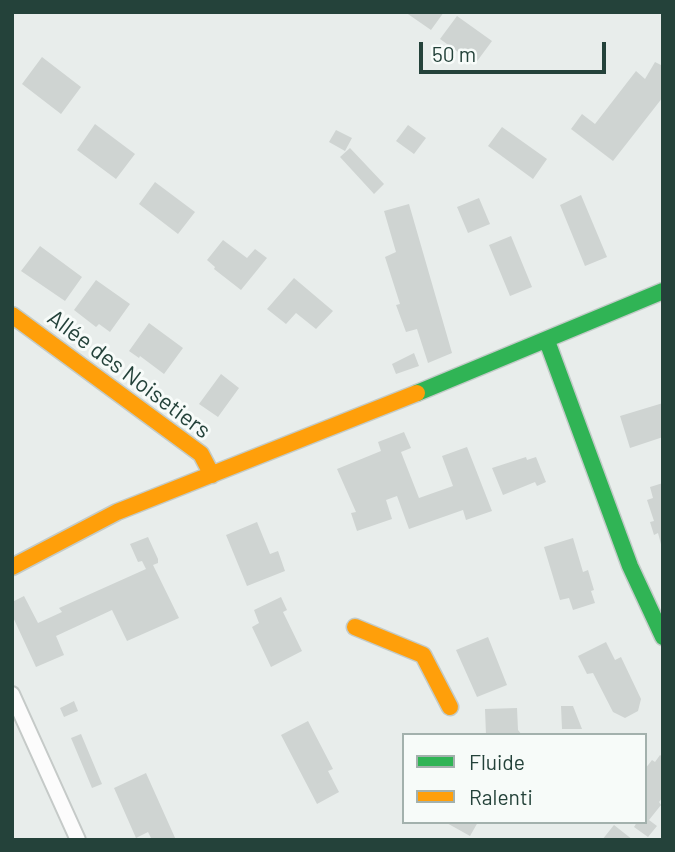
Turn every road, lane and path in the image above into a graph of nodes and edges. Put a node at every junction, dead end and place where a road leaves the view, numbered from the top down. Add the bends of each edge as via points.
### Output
1 (663, 291) edge
2 (12, 315) edge
3 (547, 341) junction
4 (212, 475) junction
5 (12, 567) edge
6 (355, 627) dead end
7 (663, 636) edge
8 (12, 694) edge
9 (450, 706) dead end
10 (78, 840) edge

1 - 3 main road
2 - 4 main road, Allée des Noisetiers via 201,454
3 - 4 main road
3 - 7 main road via 630,566
4 - 5 main road via 117,512
6 - 9 main road via 424,655
8 - 10 lane

